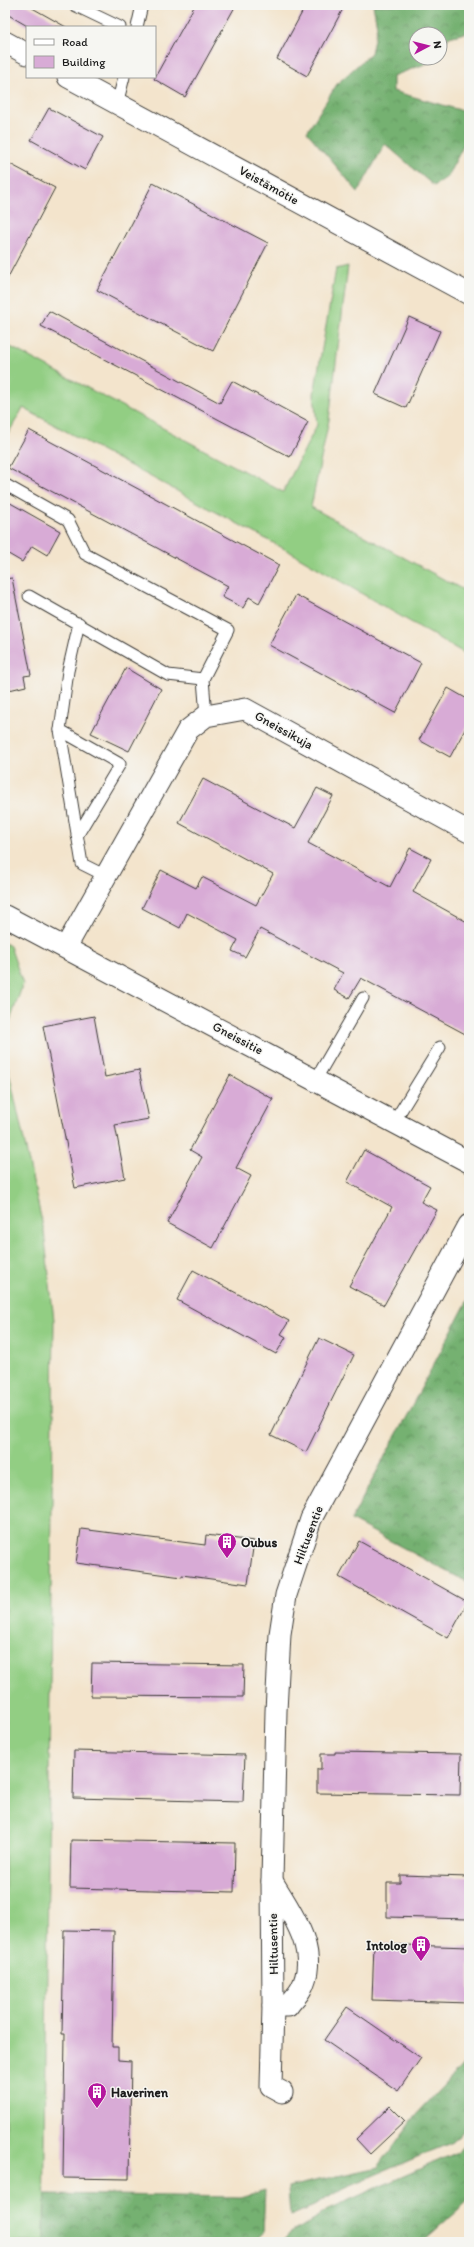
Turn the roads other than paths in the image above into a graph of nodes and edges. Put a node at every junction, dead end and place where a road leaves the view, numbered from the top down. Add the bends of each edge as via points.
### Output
1 (74, 5) edge
2 (142, 5) edge
3 (118, 26) edge
4 (137, 26) edge
5 (5, 42) edge
6 (26, 53) edge
7 (70, 78) edge
8 (124, 78) edge
9 (117, 104) junction
10 (469, 294) edge
11 (6, 485) dead end
12 (29, 596) dead end
13 (79, 623) junction
14 (203, 679) junction
15 (206, 716) junction
16 (60, 730) junction
17 (469, 832) edge
18 (77, 836) junction
19 (106, 876) junction
20 (5, 916) edge
21 (66, 947) junction
22 (363, 998) dead end
23 (440, 1047) dead end
24 (316, 1079) junction
25 (394, 1122) junction
26 (469, 1162) edge
27 (469, 1225) edge
28 (272, 1881) junction
29 (273, 2006) junction
30 (282, 2092) dead end

1 - 3 lane
2 - 4 lane
5 - 6 street
7 - 9 street, Veistämötie
8 - 9 lane
9 - 10 street, Veistämötie
11 - 14 lane via 68,520 85,554 228,630
12 - 13 lane
13 - 14 lane via 168,675
13 - 16 lane via 68,671
14 - 15 lane
15 - 17 street, Gneissikuja via 245,709
15 - 19 street, Gneissikuja via 188,730
16 - 18 lane
16 - 18 lane via 120,764
18 - 19 lane via 82,864
19 - 21 street, Gneissikuja
20 - 21 street, Gneissitie
21 - 24 street, Gneissitie
22 - 24 lane
23 - 25 lane
24 - 25 street, Gneissitie
25 - 26 street, Gneissitie
27 - 28 street, Hiltusentie via 311,1519 286,1595 280,1634 276,1711
28 - 29 street, Hiltusentie
28 - 29 street, Hiltusentie via 293,1914 308,1953 308,1968 301,1989 288,2006
29 - 30 street, Hiltusentie via 271,2086

